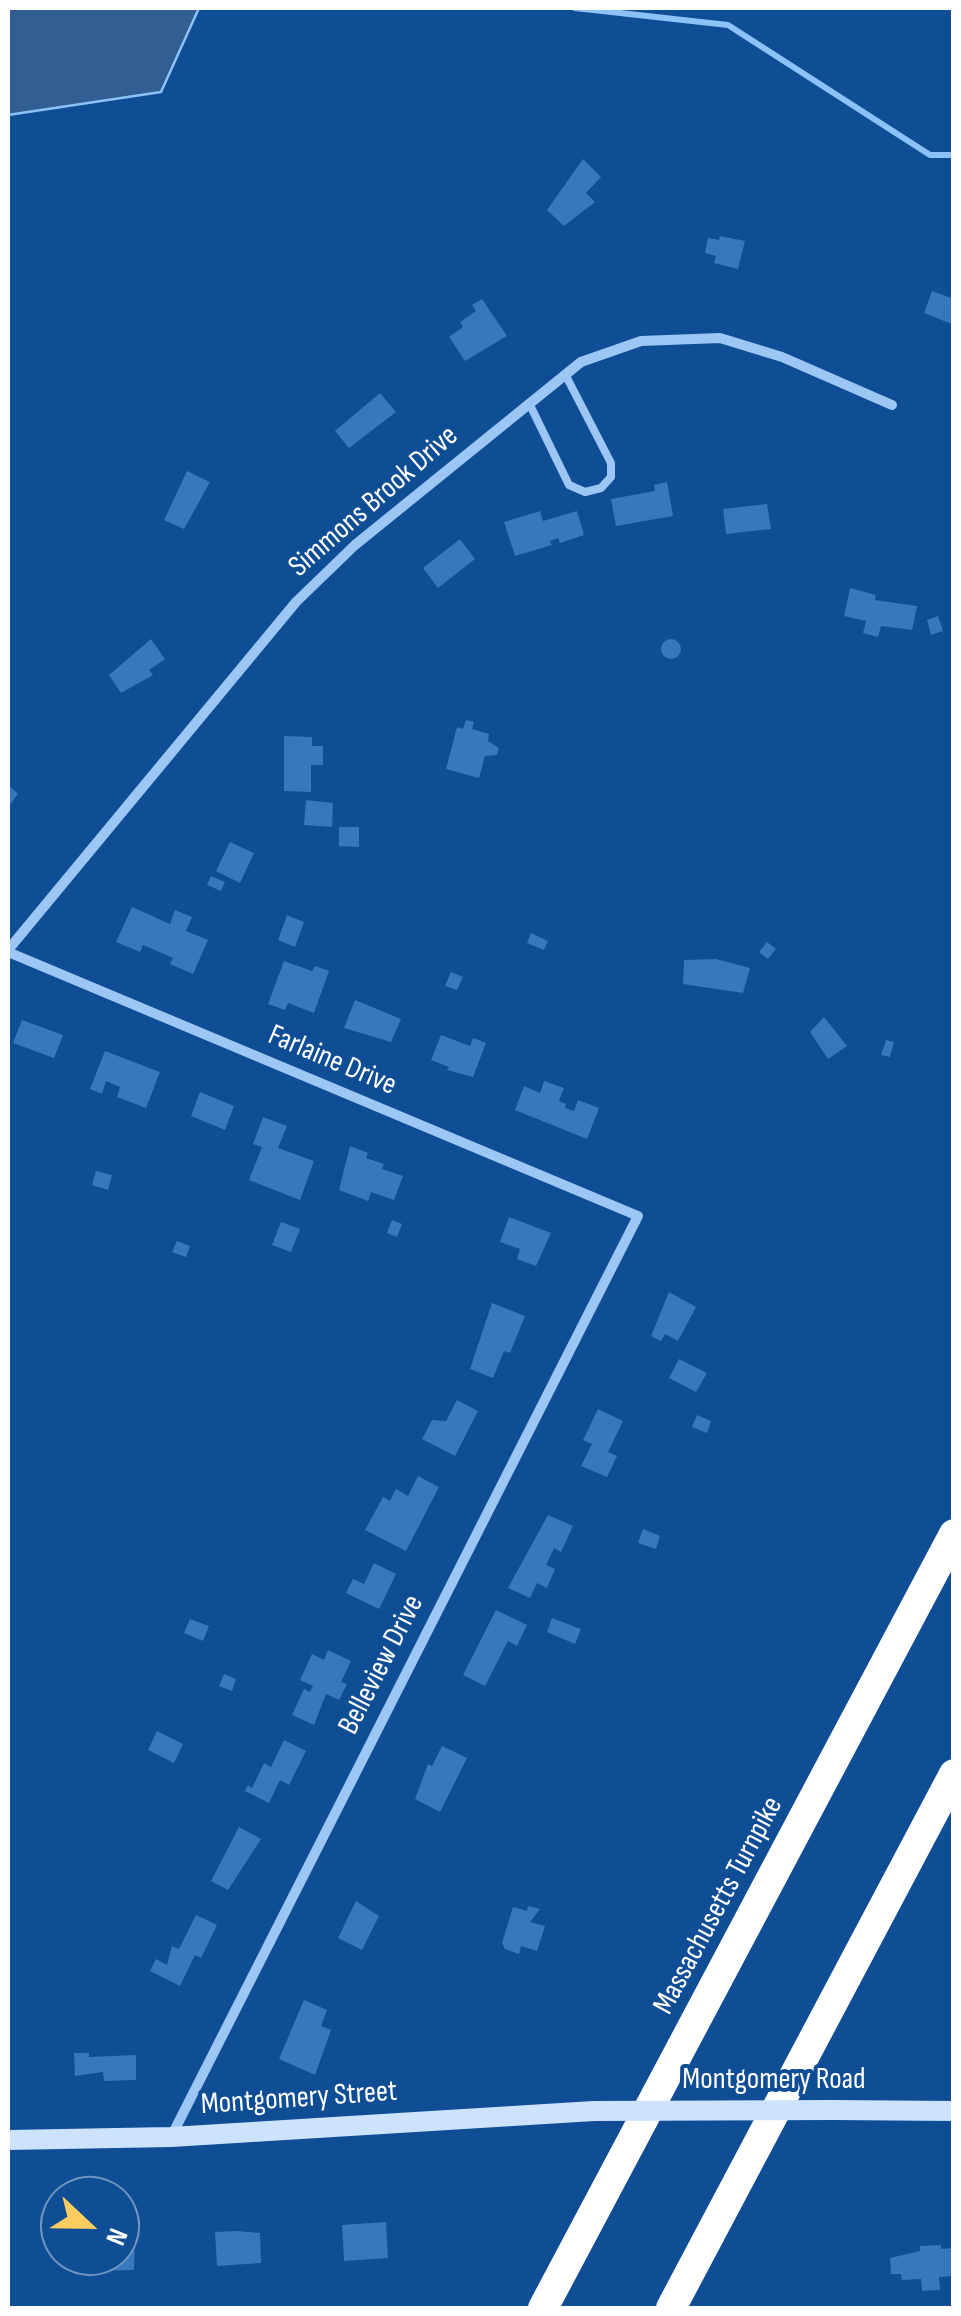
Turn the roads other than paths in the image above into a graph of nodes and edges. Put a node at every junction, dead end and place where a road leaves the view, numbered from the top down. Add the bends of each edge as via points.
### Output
1 (565, 374) junction
2 (529, 403) junction
3 (892, 406) dead end
4 (8, 951) edge
5 (638, 1216) joint
6 (954, 1534) edge
7 (954, 1774) edge
8 (594, 2111) joint
9 (954, 2111) edge
10 (171, 2137) junction
11 (8, 2140) edge
12 (543, 2308) edge
13 (670, 2308) edge

1 - 2 street, Simmons Brook Drive
1 - 2 lane via 611,463 611,477 601,488 585,492 569,485
1 - 3 street, Simmons Brook Drive via 624,344 708,337 766,350
2 - 4 street, Simmons Brook Drive via 354,545 296,602
4 - 5 street, Farlaine Drive
5 - 10 street, Belleview Drive
6 - 12 highway, Massachusetts Turnpike
7 - 13 highway
8 - 9 main road, Montgomery Road, bridge
8 - 10 main road, Montgomery Street
10 - 11 main road, Montgomery Street

